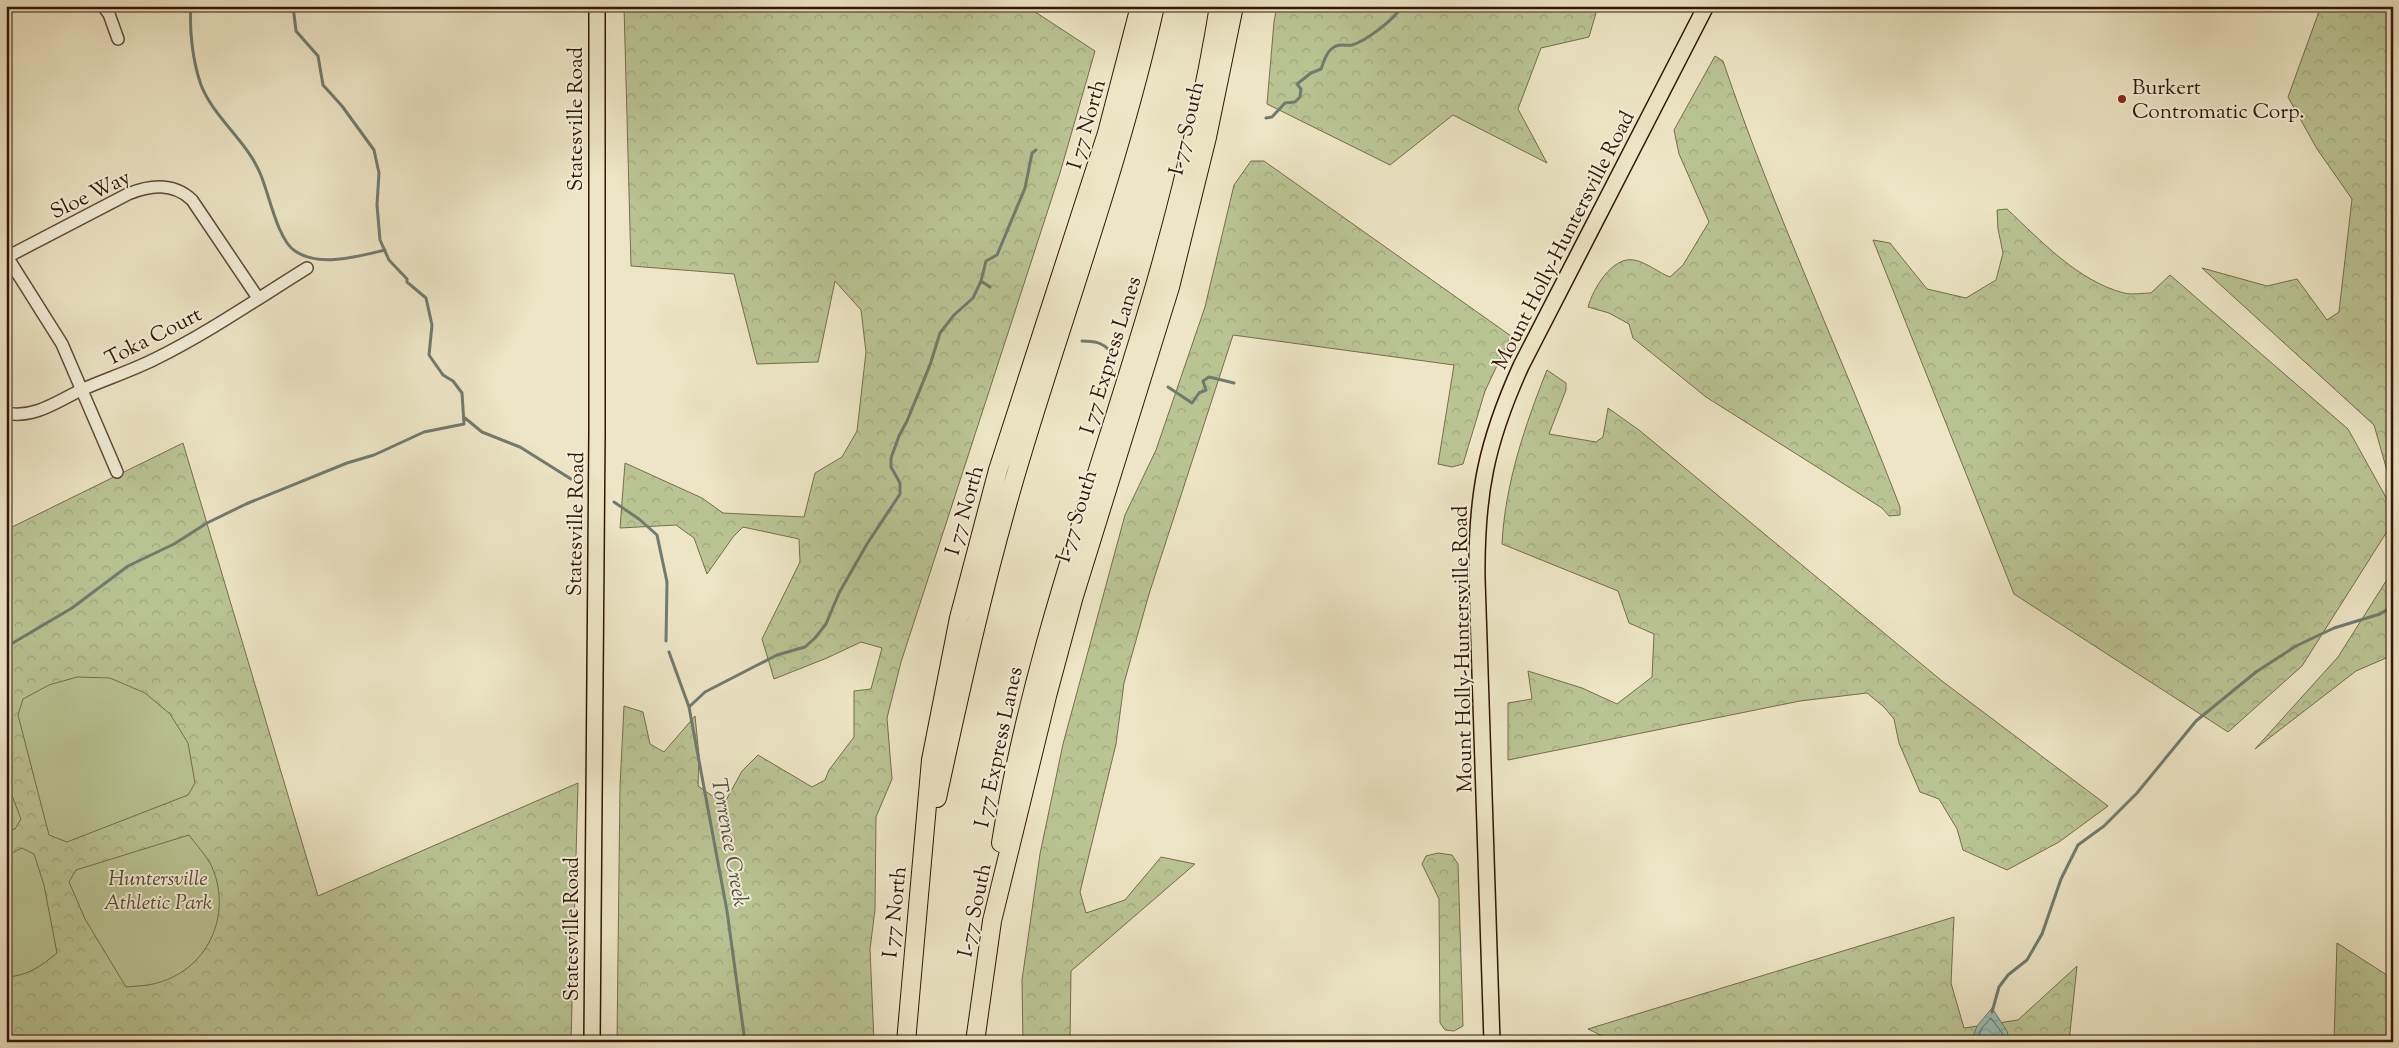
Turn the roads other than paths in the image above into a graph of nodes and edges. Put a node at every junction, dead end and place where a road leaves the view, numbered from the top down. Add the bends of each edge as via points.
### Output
1 (103, 6) edge
2 (597, 6) edge
3 (1140, 6) edge
4 (1155, 6) edge
5 (1219, 6) edge
6 (1234, 6) edge
7 (1706, 6) edge
8 (118, 39) dead end
9 (7, 256) edge
10 (306, 268) dead end
11 (258, 298) junction
12 (82, 390) junction
13 (6, 413) edge
14 (118, 472) dead end
15 (921, 872) junction
16 (992, 920) junction
17 (592, 1042) edge
18 (906, 1042) edge
19 (975, 1042) edge
20 (1492, 1042) edge

1 - 8 street
2 - 17 main road, Statesville Road
3 - 15 highway, I 77 North via 1107,133 1006,446 971,568 936,727
4 - 15 highway via 1117,155 999,532
5 - 16 highway, I 77 Express Lanes via 1200,109 1170,234 1027,709 1009,793
6 - 16 highway, I-77 South via 1219,87 1183,237 1060,646
7 - 20 main road, Mount Holly-Huntersville Road via 1521,366 1498,421 1484,472 1477,566
9 - 11 street, Sloe Way via 128,194 147,187 166,187 192,200
9 - 12 street via 58,337
10 - 11 street, Toka Court
11 - 12 street, Toka Court via 157,358
12 - 13 street, Toka Court via 43,410
12 - 14 street
15 - 18 highway, I 77 North
16 - 19 highway, I-77 South

